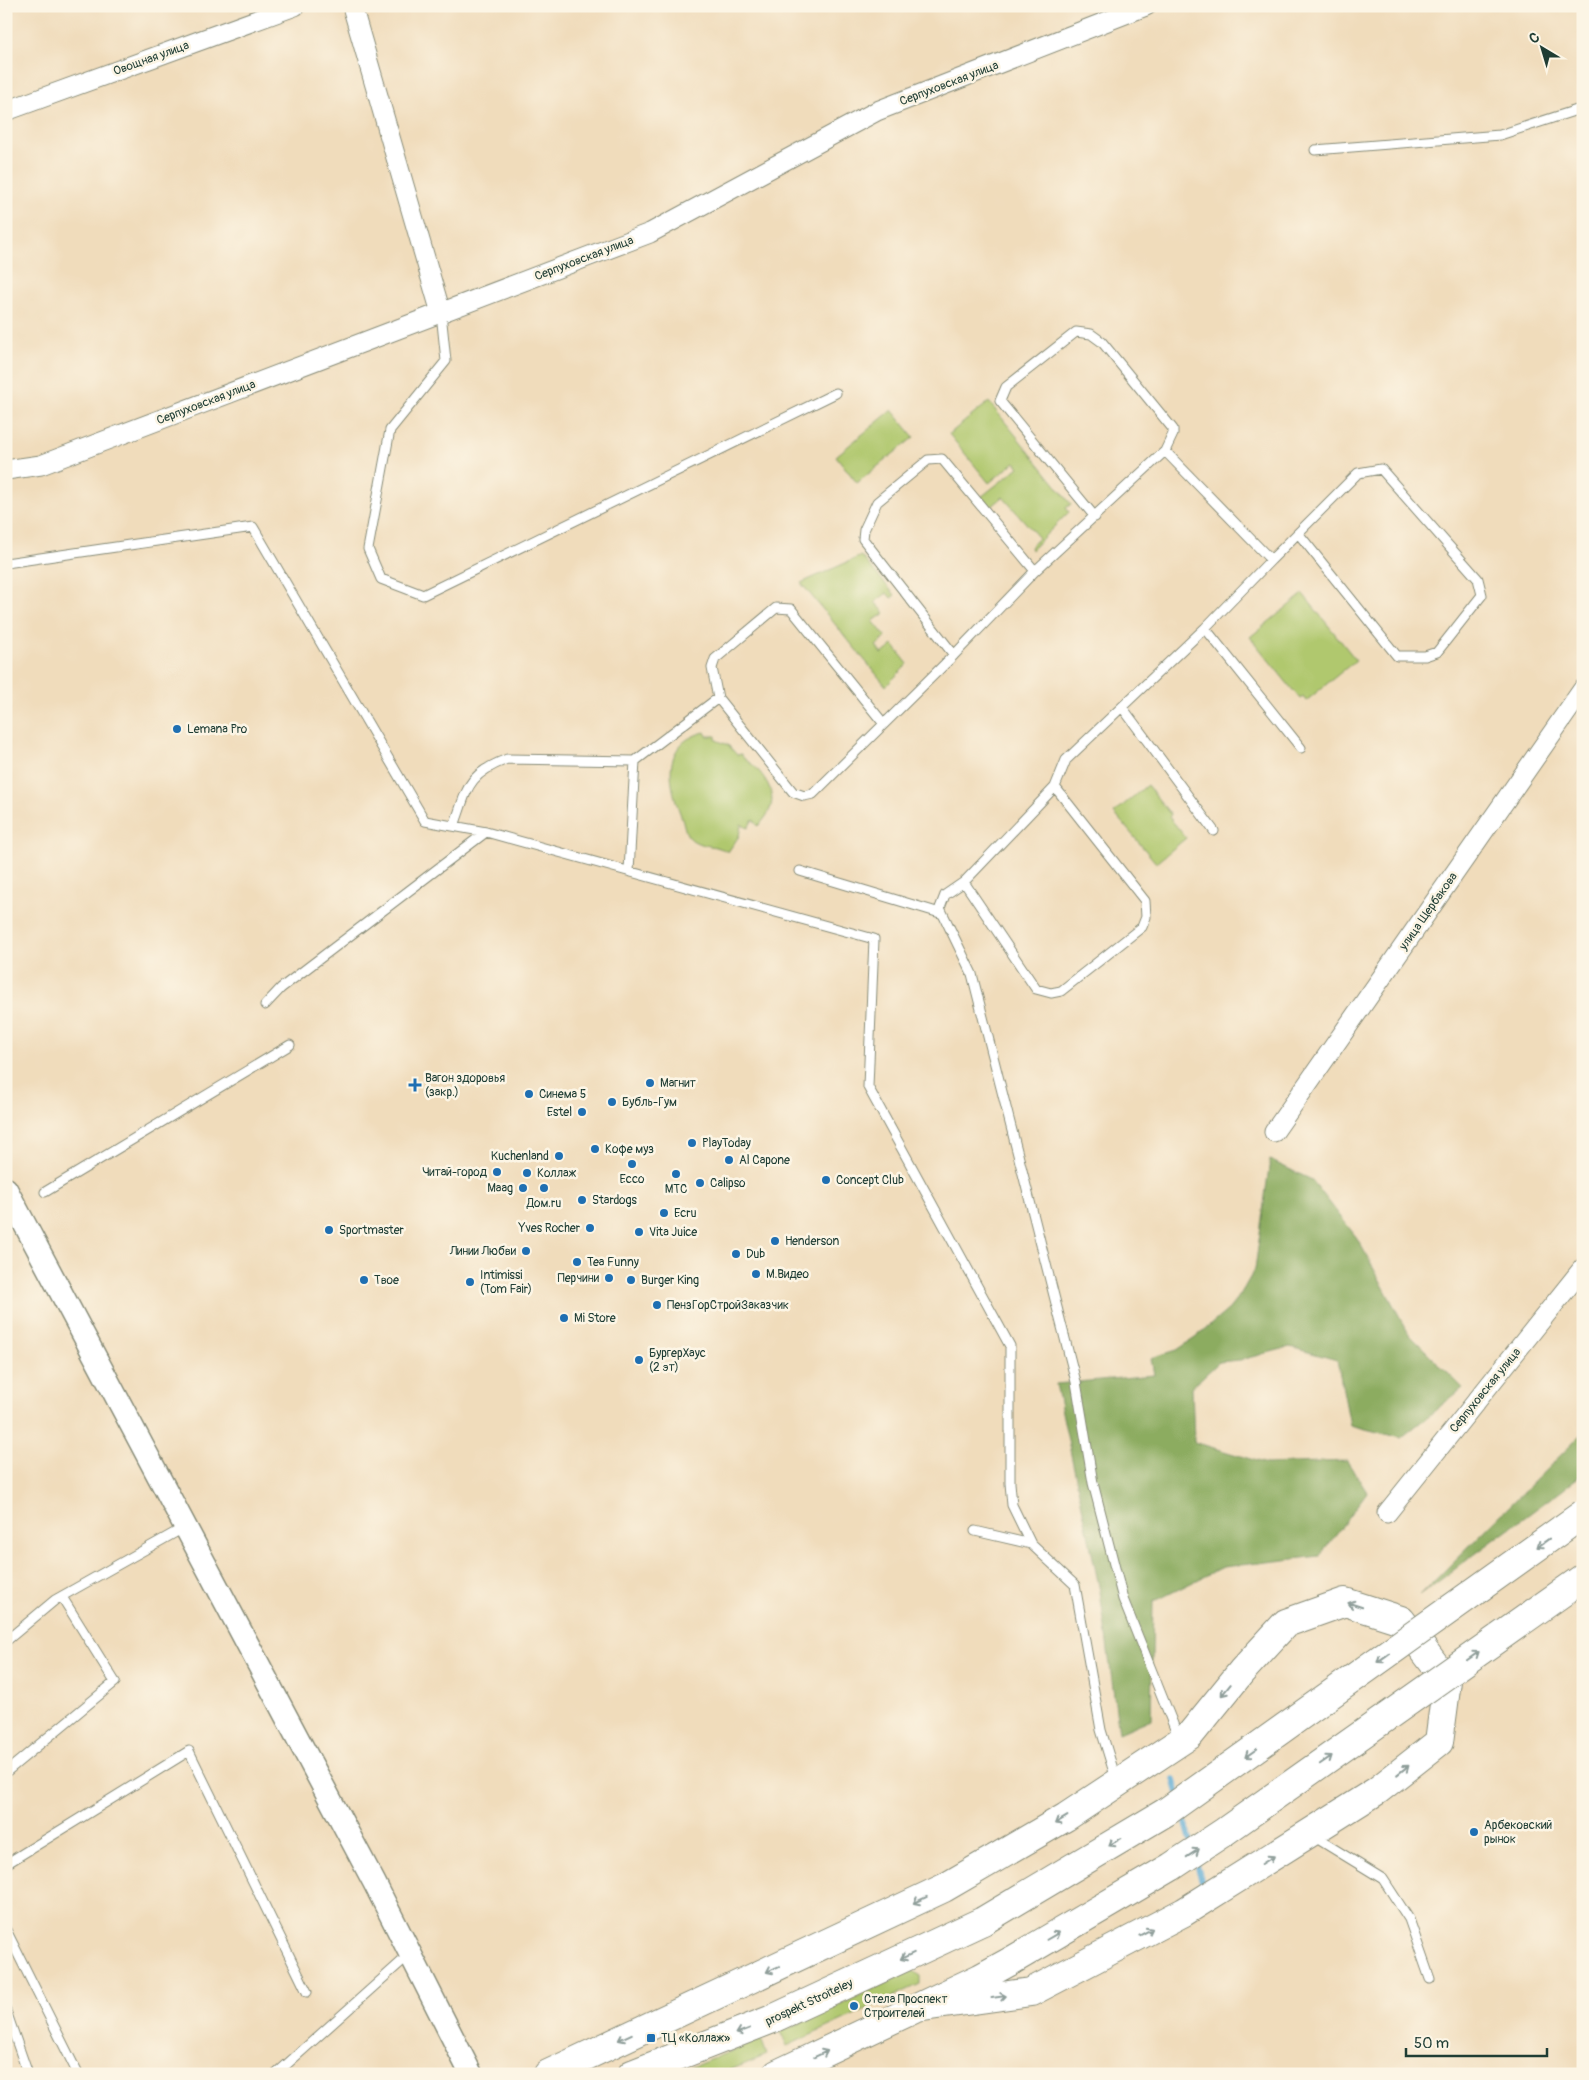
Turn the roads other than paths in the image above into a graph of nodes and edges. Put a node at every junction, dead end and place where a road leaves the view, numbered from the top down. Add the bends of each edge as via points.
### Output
1 (295, 6) edge
2 (352, 6) edge
3 (1146, 6) edge
4 (1583, 108) edge
5 (6, 111) edge
6 (1314, 150) dead end
7 (441, 313) junction
8 (836, 393) dead end
9 (1165, 451) junction
10 (6, 470) edge
11 (1095, 517) junction
12 (1298, 533) junction
13 (1271, 560) junction
14 (6, 563) edge
15 (1035, 570) junction
16 (1205, 628) junction
17 (954, 655) junction
18 (1583, 689) edge
19 (718, 698) junction
20 (1122, 707) junction
21 (884, 724) junction
22 (1300, 748) dead end
23 (635, 762) junction
24 (1055, 788) junction
25 (454, 826) junction
26 (1214, 831) dead end
27 (486, 832) junction
28 (629, 871) junction
29 (800, 871) dead end
30 (964, 882) junction
31 (940, 913) junction
32 (265, 1005) dead end
33 (290, 1045) dead end
34 (1274, 1132) dead end
35 (6, 1189) edge
36 (45, 1192) dead end
37 (1583, 1268) edge
38 (1386, 1512) dead end
39 (1583, 1514) edge
40 (185, 1527) junction
41 (975, 1531) dead end
42 (1031, 1544) junction
43 (1583, 1578) edge
44 (62, 1597) junction
45 (6, 1641) edge
46 (1179, 1742) junction
47 (6, 1772) edge
48 (1117, 1784) junction
49 (1308, 1834) junction
50 (6, 1864) edge
51 (6, 1930) edge
52 (410, 1954) junction
53 (1430, 1979) dead end
54 (307, 1992) dead end
55 (916, 2008) junction
56 (6, 2011) edge
57 (28, 2074) edge
58 (78, 2074) edge
59 (276, 2074) edge
60 (471, 2074) edge
61 (548, 2074) edge
62 (632, 2074) edge
63 (777, 2074) edge

1 - 5 street, Овощная улица
2 - 7 street
3 - 7 street, Серпуховская улица via 877,111 650,233
4 - 6 lane via 1500,135
7 - 8 lane via 446,361 390,430 368,549 381,579 423,595
7 - 10 street, Серпуховская улица via 41,465
9 - 11 lane
9 - 11 lane via 1173,428 1102,342 1091,334 1072,334 1006,386 1000,401
9 - 13 lane
11 - 15 lane
12 - 12 lane via 1358,473 1381,469 1478,579 1482,595 1437,652 1408,658 1397,656
12 - 13 lane
13 - 16 lane
14 - 25 lane via 253,527 425,821
15 - 17 lane
15 - 17 lane via 942,459 928,460 876,502 863,539
16 - 20 lane
16 - 22 lane
17 - 21 lane
18 - 34 street, улица Щербакова
19 - 21 lane via 793,792 804,796 813,794
19 - 21 lane via 712,668 715,659 776,608 786,608 791,609
19 - 23 lane
20 - 24 lane via 1066,760
20 - 26 lane
23 - 25 lane via 507,759 488,767 471,780
23 - 28 lane
24 - 30 lane
24 - 30 lane via 1145,901 1146,917 1142,927 1061,991 1041,991 1036,989
25 - 27 lane
27 - 28 lane
27 - 32 lane via 281,988
28 - 42 lane via 874,939 868,1087 1010,1346 1012,1505
29 - 31 lane
30 - 31 lane via 945,895
31 - 46 lane via 972,974 1076,1382 1093,1483 1123,1599
33 - 36 lane
35 - 40 street
37 - 38 street, Серпуховская улица
39 -> 62 main road, prospekt Stroiteley, bridge via 1174,1806 983,1921 770,2020
40 - 44 lane
40 - 52 street
41 - 42 lane
42 - 48 lane via 1075,1585 1102,1730
55 -> 43 main road, bridge via 1011,1961 1171,1867
44 - 45 lane
44 - 47 lane via 115,1682
46 - 48 main road
49 -> 46 main road via 1378,1790 1440,1742 1447,1681 1401,1620 1345,1602 1286,1623 1190,1735
48 -> 61 main road via 1066,1818 944,1888
49 - 53 lane via 1383,1879 1408,1919
55 -> 49 main road via 1031,1992 1184,1912
50 - 54 lane via 189,1751
51 - 58 lane
52 - 59 lane
52 - 60 street
63 -> 55 main road
56 - 57 lane

